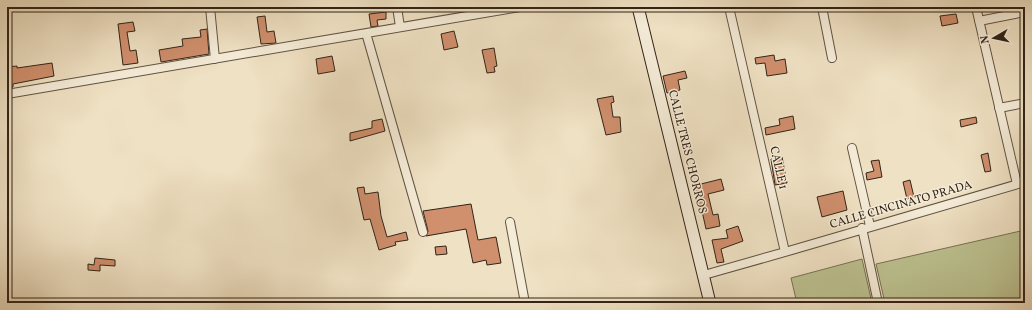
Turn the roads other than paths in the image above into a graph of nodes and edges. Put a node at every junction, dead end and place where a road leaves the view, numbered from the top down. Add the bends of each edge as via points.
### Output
1 (210, 7) edge
2 (397, 7) edge
3 (520, 7) edge
4 (638, 7) edge
5 (729, 7) edge
6 (822, 7) edge
7 (976, 7) edge
8 (1025, 12) edge
9 (979, 21) junction
10 (400, 27) junction
11 (366, 33) junction
12 (832, 58) dead end
13 (215, 59) junction
14 (7, 94) edge
15 (1025, 103) edge
16 (1000, 108) junction
17 (852, 148) dead end
18 (1021, 183) edge
19 (510, 222) dead end
20 (866, 227) junction
21 (423, 232) dead end
22 (785, 252) junction
23 (704, 276) junction
24 (525, 303) edge
25 (710, 303) edge
26 (878, 303) edge

1 - 13 street
2 - 10 street
3 - 10 street
4 - 23 main road, CALLE TRES CHORROS
5 - 22 street, CALLE 1
6 - 12 street
7 - 9 street
8 - 9 street
9 - 16 street
10 - 11 street
11 - 13 street
11 - 21 street
13 - 14 street
15 - 16 street
16 - 18 street
17 - 20 street
18 - 20 street, CALLE CINCINATO PRADA
19 - 24 street
20 - 22 street, CALLE CINCINATO PRADA
20 - 26 street
22 - 23 street
23 - 25 main road, CALLE TRES CHORROS

